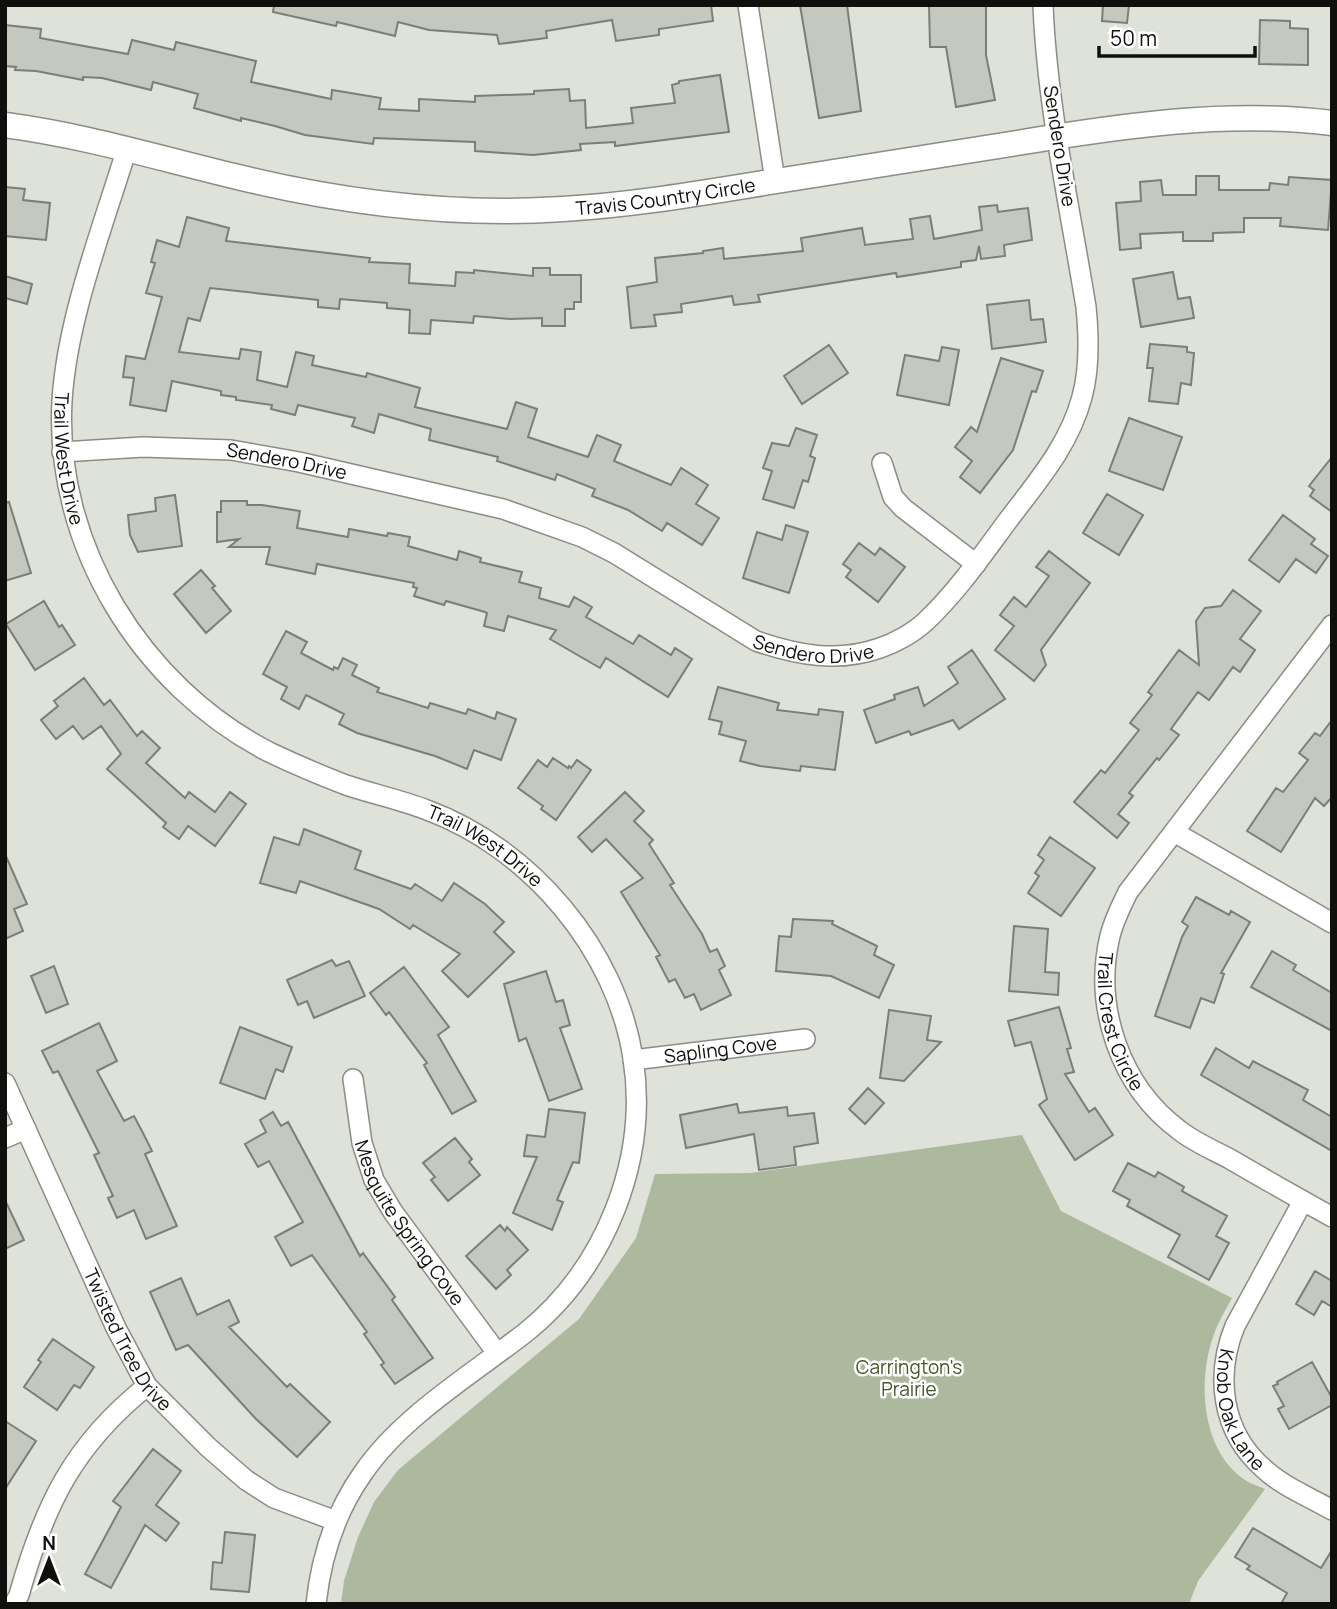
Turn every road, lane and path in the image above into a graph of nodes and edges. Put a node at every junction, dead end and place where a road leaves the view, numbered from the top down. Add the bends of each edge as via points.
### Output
1 (748, 5) edge
2 (1043, 5) edge
3 (1332, 123) edge
4 (5, 125) edge
5 (1058, 136) junction
6 (127, 148) junction
7 (775, 181) junction
8 (62, 452) junction
9 (882, 463) dead end
10 (976, 564) junction
11 (1331, 628) edge
12 (1174, 832) junction
13 (1332, 923) edge
14 (805, 1039) dead end
15 (634, 1060) junction
16 (353, 1079) dead end
17 (5, 1083) edge
18 (26, 1129) junction
19 (5, 1138) edge
20 (1303, 1201) junction
21 (1332, 1217) edge
22 (497, 1353) junction
23 (147, 1386) junction
24 (1332, 1510) edge
25 (336, 1521) junction
26 (14, 1604) edge
27 (316, 1604) edge

1 - 7 street
2 - 5 street, Sendero Drive
3 - 5 street, Travis Country Circle via 1222,119
4 - 6 street, Travis Country Circle
5 - 7 street, Travis Country Circle
5 - 10 street, Sendero Drive via 1087,321 1083,396 1060,452
6 - 7 street, Travis Country Circle via 307,192 462,209 616,205
6 - 8 street, Trail West Drive via 74,324 62,399
8 - 10 street, Sendero Drive via 154,447 231,450 299,461 503,509 614,553 756,641 818,657 856,654 903,637 923,624
8 - 15 street, Trail West Drive via 78,528 98,578 115,609 165,672 228,726 264,749 349,786 429,810 493,845 522,867 587,941 621,1013
9 - 10 street via 902,508
11 - 12 street, Trail Crest Circle
12 - 13 street
12 - 20 street, Trail Crest Circle via 1128,892 1111,933 1105,974 1114,1038 1131,1078 1167,1121
14 - 15 street, Sapling Cove
15 - 22 street, Trail West Drive via 633,1146 619,1201 605,1233 557,1304
16 - 22 street, Mesquite Spring Cove via 362,1143 374,1180
17 - 18 street, Twisted Tree Drive
18 - 19 street
18 - 23 street, Twisted Tree Drive
20 - 21 street, Trail Crest Circle
20 - 24 street, Knob Oak Lane via 1235,1326 1223,1364 1223,1383 1233,1426 1258,1463
22 - 25 street, Trail West Drive via 402,1429 362,1473
23 - 25 street, Twisted Tree Drive via 246,1480 274,1498
23 - 26 street via 100,1429 64,1478 42,1521
25 - 27 street, Trail West Drive

